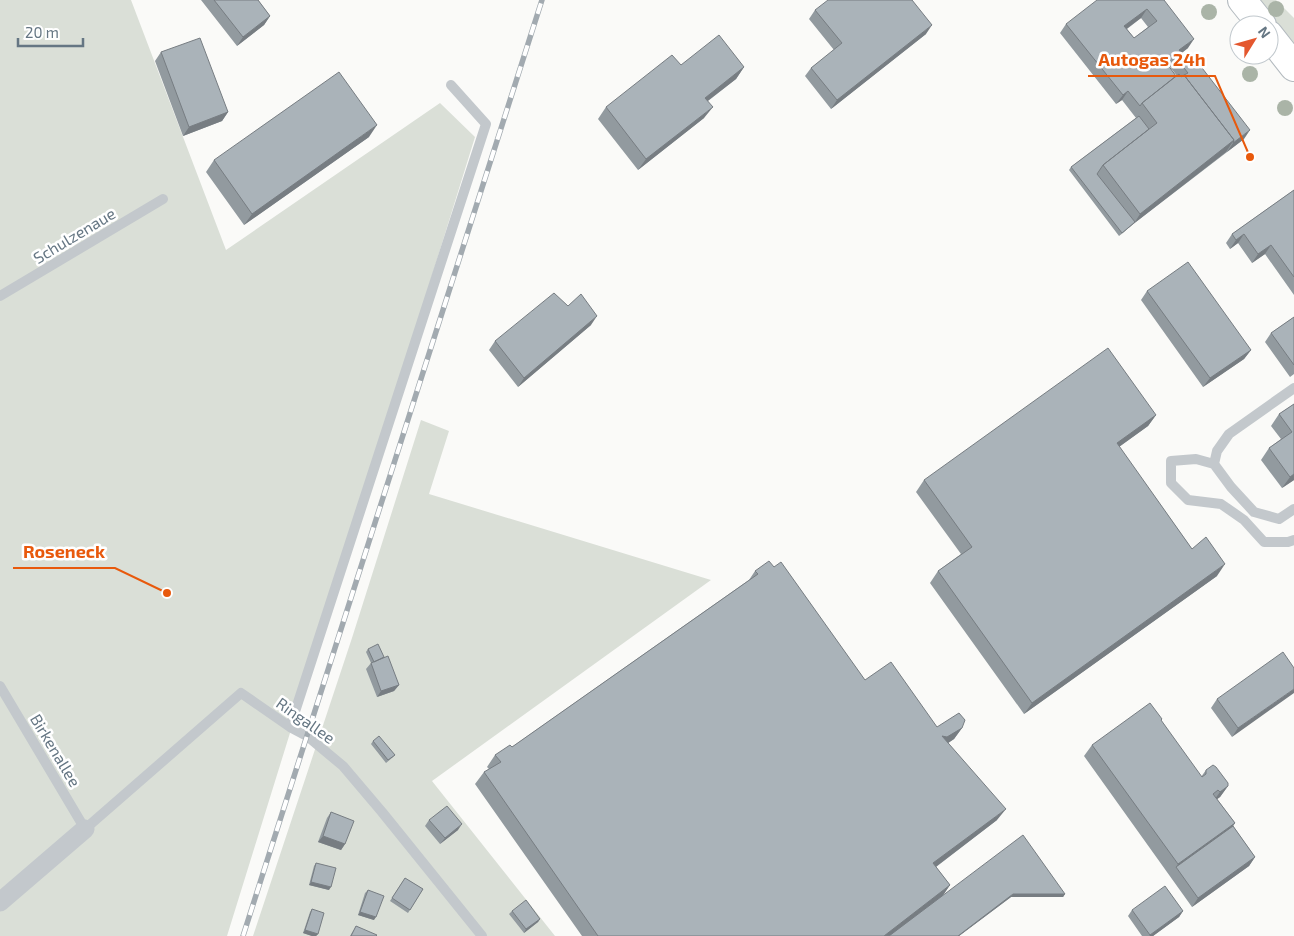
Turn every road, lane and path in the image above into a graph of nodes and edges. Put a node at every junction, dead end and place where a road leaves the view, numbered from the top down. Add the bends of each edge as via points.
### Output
1 (1242, 0) edge
2 (1254, 15) edge
3 (1279, 48) edge
4 (1294, 67) edge
5 (451, 85) dead end
6 (163, 199) dead end
7 (0, 296) edge
8 (1294, 388) edge
9 (1214, 464) junction
10 (1294, 509) edge
11 (1294, 540) edge
12 (0, 686) edge
13 (290, 727) junction
14 (85, 830) junction
15 (0, 902) edge
16 (482, 936) edge

1 - 2 main road
3 - 4 main road
5 - 13 lane via 486,124
6 - 7 lane, Schulzenaue
8 - 9 lane via 1229,434 1217,451
9 - 10 lane via 1254,512 1279,519
9 - 11 lane via 1196,459 1171,461 1170,483 1188,500 1221,504 1244,520 1264,542
12 - 14 lane, Birkenallee
13 - 14 lane, Ringallee via 241,693
13 - 16 lane, Ringallee via 307,736 343,766
14 - 15 street

